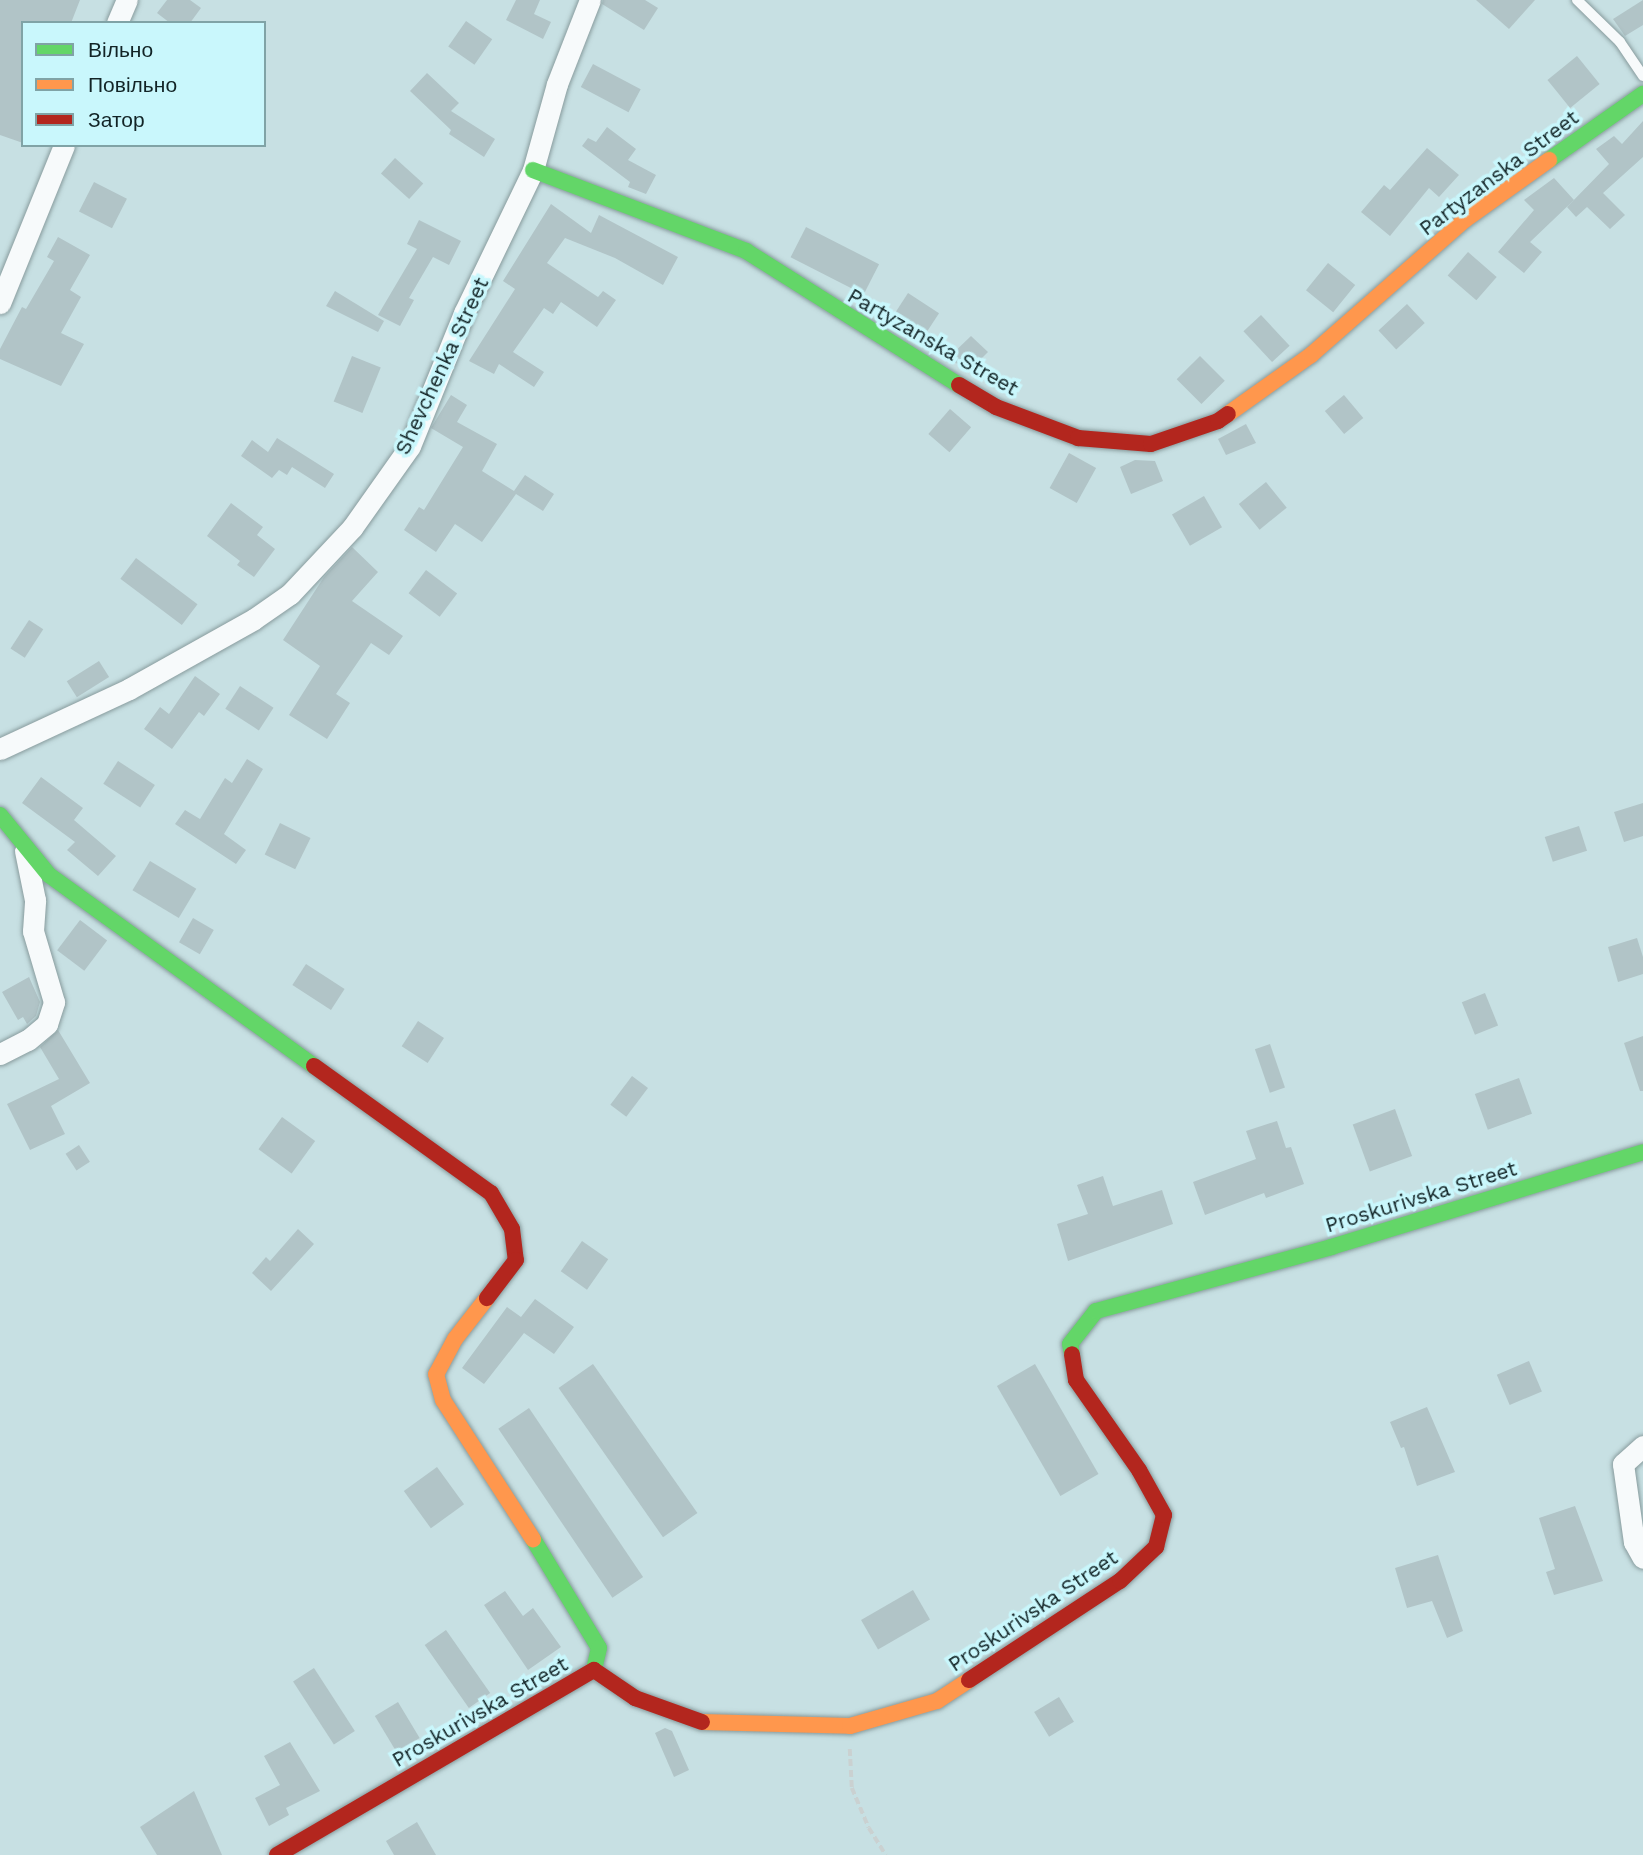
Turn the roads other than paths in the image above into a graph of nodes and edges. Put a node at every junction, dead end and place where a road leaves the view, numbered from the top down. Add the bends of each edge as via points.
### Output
1 (127, 0) edge
2 (590, 0) edge
3 (1577, 0) edge
4 (118, 21) edge
5 (1643, 76) edge
6 (1643, 93) edge
7 (63, 147) edge
8 (533, 170) junction
9 (0, 303) edge
10 (0, 749) edge
11 (0, 815) edge
12 (24, 849) junction
13 (0, 1054) edge
14 (1643, 1152) edge
15 (1643, 1446) edge
16 (1643, 1558) edge
17 (594, 1670) junction
18 (278, 1855) edge

1 - 4 street
2 - 8 street, Shevchenka Street via 557,84
3 - 5 lane via 1619,43
6 - 8 street, Partyzanska Street via 1466,219 1311,355 1218,421 1152,444 1078,438 996,407 746,251
7 - 9 street
8 - 10 street, Shevchenka Street via 464,313 410,446 352,528 290,594 254,619 129,689
11 - 12 street
12 - 13 street via 35,900 33,931 54,1002 47,1024
12 - 17 street via 49,875 491,1193 512,1229 516,1260 455,1339 436,1374 443,1400 586,1622 599,1648
14 - 17 street, Proskurivska Street via 1331,1247 1096,1311 1070,1344 1076,1380 1164,1514 1156,1547 1120,1581 937,1701 850,1726 697,1722 635,1698
15 - 16 street via 1623,1464 1634,1542
17 - 18 street, Proskurivska Street

